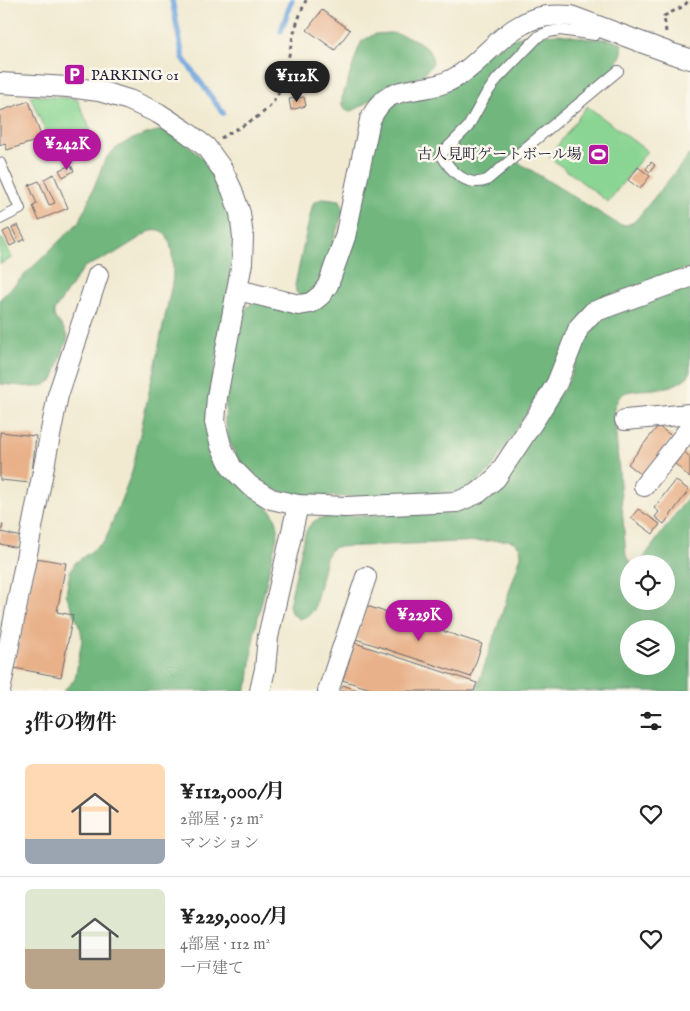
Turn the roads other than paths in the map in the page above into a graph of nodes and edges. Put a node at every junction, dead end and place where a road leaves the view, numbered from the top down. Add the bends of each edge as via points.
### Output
1 (600, 26) junction
2 (690, 59) edge
3 (618, 71) dead end
4 (0, 83) edge
5 (0, 163) edge
6 (0, 219) edge
7 (98, 275) dead end
8 (690, 277) edge
9 (238, 290) junction
10 (690, 414) edge
11 (625, 420) dead end
12 (690, 428) edge
13 (644, 486) dead end
14 (298, 504) junction
15 (366, 577) dead end
16 (0, 691) edge
17 (260, 691) edge
18 (328, 691) edge

1 - 2 street
1 - 3 lane via 595,35 560,30 539,36 530,43 497,79 468,127 440,154 447,165 467,182 487,180
1 - 9 street via 571,16 538,17 508,34 460,75 426,88 396,92 384,99 370,120 345,237 328,285 321,295 311,303 298,305
4 - 9 street via 99,91 129,100 164,117 206,147 222,169 240,213 243,237
5 - 6 lane via 20,209
7 - 16 street via 58,395
8 - 14 street via 593,312 579,327 557,383 537,416 496,478 478,493 457,502 433,504
9 - 14 street via 217,397 215,422 220,446 232,468 250,486 272,499
10 - 11 street
12 - 13 street
14 - 17 street via 268,637
15 - 18 street

